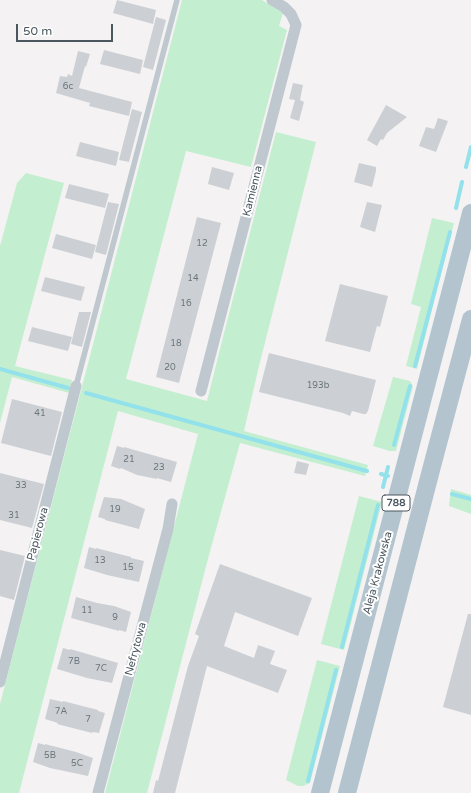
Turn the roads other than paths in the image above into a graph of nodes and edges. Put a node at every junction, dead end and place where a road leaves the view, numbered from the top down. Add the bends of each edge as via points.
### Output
1 (177, 0) edge
2 (272, 0) edge
3 (471, 213) edge
4 (471, 319) edge
5 (76, 386) joint
6 (201, 391) dead end
7 (172, 504) dead end
8 (0, 682) edge
9 (98, 793) edge
10 (320, 793) edge
11 (347, 793) edge

1 - 5 lane
2 - 6 street, Kamienna via 291,14 296,25
3 - 10 main road, Aleja Krakowska / 788
4 - 11 main road, 788
5 - 8 street, Papierowa
7 - 9 street, Nefrytowa via 166,536

